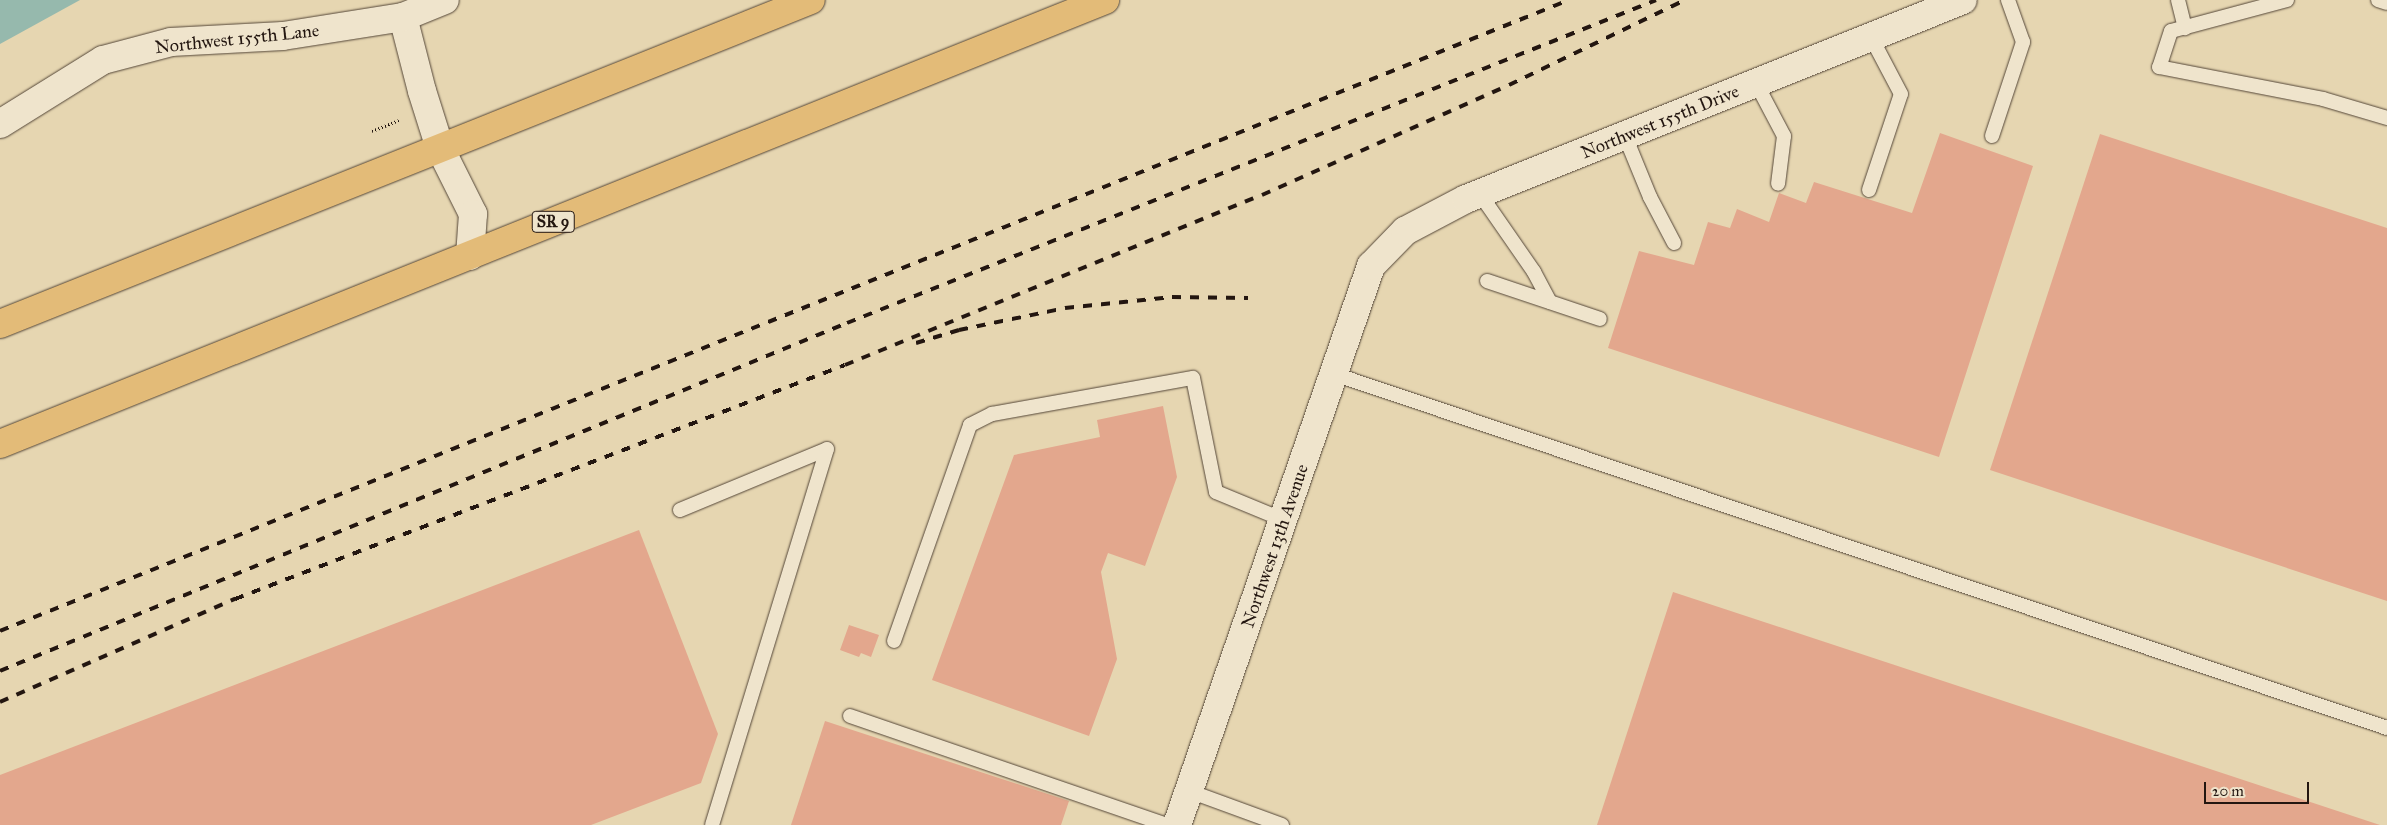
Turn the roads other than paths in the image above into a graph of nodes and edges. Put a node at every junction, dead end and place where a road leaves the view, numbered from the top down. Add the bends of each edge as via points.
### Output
1 (445, 0) edge
2 (811, 0) edge
3 (1105, 0) edge
4 (1963, 0) edge
5 (2008, 0) edge
6 (2178, 0) edge
7 (2287, 0) edge
8 (2378, 0) edge
9 (2387, 3) edge
10 (403, 17) junction
11 (2185, 28) junction
12 (1871, 37) junction
13 (1756, 83) junction
14 (2387, 118) edge
15 (0, 124) edge
16 (1624, 136) junction
17 (1992, 136) dead end
18 (440, 148) junction
19 (1778, 184) dead end
20 (1869, 190) dead end
21 (1480, 194) junction
22 (1674, 243) dead end
23 (470, 256) junction
24 (1371, 266) joint
25 (1487, 281) dead end
26 (1550, 302) junction
27 (1600, 318) dead end
28 (0, 324) edge
29 (1334, 374) junction
30 (0, 444) edge
31 (680, 510) dead end
32 (1284, 520) junction
33 (894, 641) dead end
34 (850, 716) dead end
35 (2387, 728) edge
36 (1189, 792) junction
37 (712, 825) edge
38 (1166, 825) edge
39 (1177, 825) edge
40 (1282, 825) edge

1 - 10 street, Northwest 155th Lane
2 - 18 main road
3 - 23 main road, SR 9
4 - 12 street, Northwest 155th Drive
5 - 17 lane via 2023,42
6 - 11 lane
7 - 11 lane
8 - 9 lane
10 - 15 street, Northwest 155th Lane via 283,36 171,42 103,60
10 - 18 street
11 - 14 lane via 2171,31 2159,67 2323,99
12 - 13 street, Northwest 155th Drive
12 - 20 lane via 1901,94
13 - 16 street, Northwest 155th Drive
13 - 19 lane via 1784,136
16 - 21 street, Northwest 155th Drive
16 - 22 lane
18 - 23 street via 473,214
18 - 28 main road
21 - 24 street, Northwest 155th Drive via 1405,231
21 - 26 lane via 1534,272
23 - 30 main road, SR 9
24 - 29 street, Northwest 13th Avenue
25 - 26 lane
26 - 27 lane
29 - 32 street, Northwest 13th Avenue
29 - 35 lane
31 - 37 lane via 827,449
32 - 33 lane via 1216,492 1194,378 992,414 970,425
32 - 36 street, Northwest 13th Avenue
34 - 38 lane
36 - 39 street, Northwest 13th Avenue
36 - 40 lane

